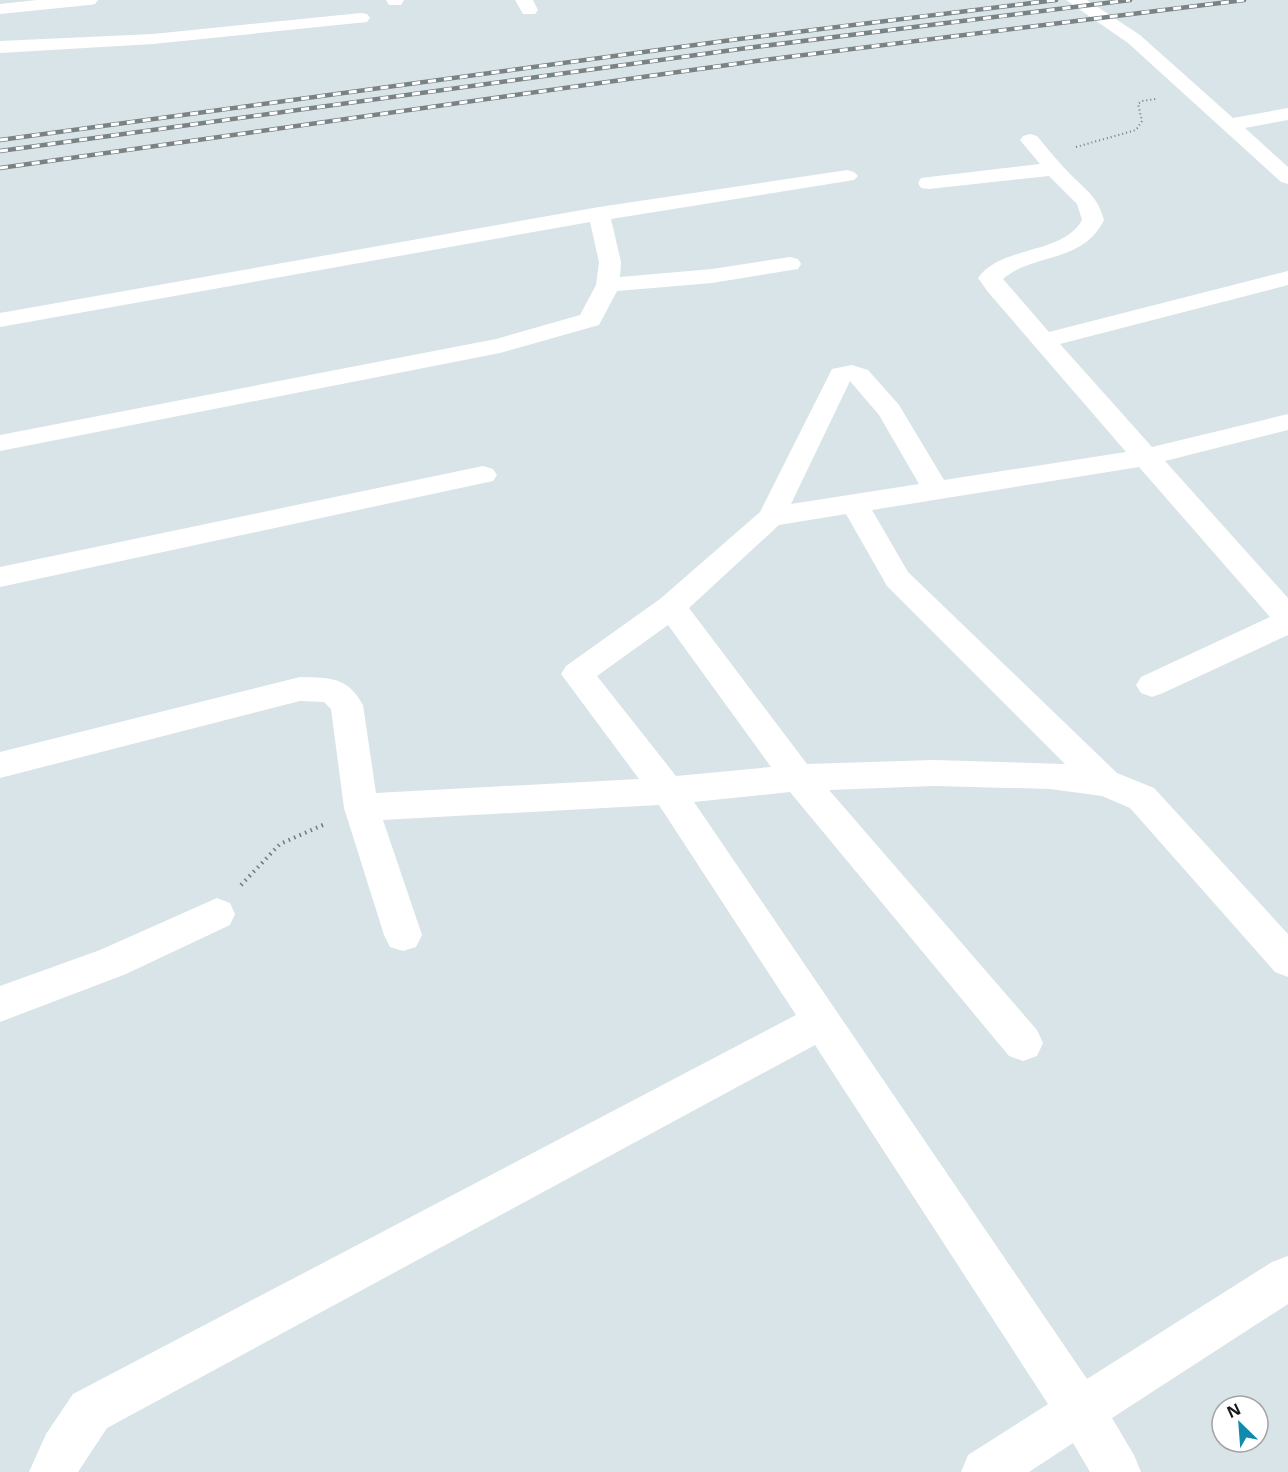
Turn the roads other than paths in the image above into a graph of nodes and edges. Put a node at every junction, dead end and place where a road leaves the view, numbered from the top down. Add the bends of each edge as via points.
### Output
1 (89, 0) edge
2 (1074, 0) edge
3 (0, 9) edge
4 (361, 18) dead end
5 (0, 47) edge
6 (1288, 114) edge
7 (1229, 125) junction
8 (1030, 140) dead end
9 (1054, 168) junction
10 (848, 176) dead end
11 (1288, 178) edge
12 (929, 183) dead end
13 (599, 214) junction
14 (790, 264) dead end
15 (1288, 278) edge
16 (608, 285) junction
17 (0, 320) edge
18 (1045, 342) junction
19 (1288, 422) edge
20 (0, 442) edge
21 (1147, 457) junction
22 (483, 475) dead end
23 (936, 490) junction
24 (854, 503) junction
25 (771, 516) junction
26 (0, 577) edge
27 (671, 607) junction
28 (1288, 618) edge
29 (1288, 622) edge
30 (1152, 685) dead end
31 (0, 765) edge
32 (798, 778) junction
33 (1105, 783) junction
34 (668, 791) junction
35 (362, 808) junction
36 (217, 914) road end
37 (404, 935) dead end
38 (1288, 960) edge
39 (0, 1004) edge
40 (821, 1022) junction
41 (1023, 1043) dead end
42 (1288, 1278) edge
43 (1080, 1410) junction
44 (53, 1472) edge
45 (985, 1472) edge
46 (1117, 1472) edge

1 - 3 street
2 - 7 street via 1134,39
4 - 5 street via 153,39
6 - 7 street
7 - 11 street
8 - 9 street
9 - 12 street
9 - 18 street via 1089,204 1094,219 1092,229 1070,243 1006,266 990,278
10 - 13 street
13 - 16 street via 609,250
13 - 17 street
14 - 16 street
15 - 18 street
16 - 20 street via 590,320 500,346
18 - 21 street
19 - 21 street
21 - 23 street
21 - 28 street
22 - 26 street
23 - 24 street
23 - 25 street via 890,411 859,375 841,374
24 - 25 street
24 - 33 street via 897,579
25 - 27 street
27 - 32 street
27 - 34 street via 577,674
29 - 30 street
31 - 35 street via 300,689 332,690 347,705
32 - 33 street via 934,773 1050,776
32 - 34 street
32 - 41 street
33 - 38 street via 1142,798
34 - 35 street
34 - 40 street
35 - 37 street
36 - 39 street via 113,962
40 - 43 street
40 - 44 street via 90,1411
42 - 43 street
43 - 45 street
43 - 46 street

